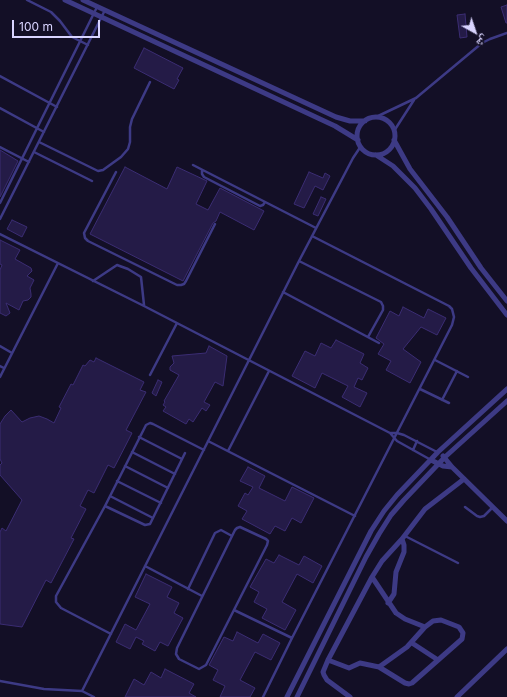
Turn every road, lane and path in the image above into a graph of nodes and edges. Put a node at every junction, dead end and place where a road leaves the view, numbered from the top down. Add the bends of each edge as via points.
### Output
1 (27, 0) edge
2 (65, 0) edge
3 (83, 0) edge
4 (97, 7) junction
5 (106, 10) junction
6 (94, 14) junction
7 (102, 17) junction
8 (507, 33) edge
9 (80, 41) junction
10 (88, 45) junction
11 (0, 76) edge
12 (150, 82) dead end
13 (416, 98) junction
14 (50, 103) junction
15 (57, 107) junction
16 (0, 108) edge
17 (376, 117) junction
18 (364, 122) junction
19 (37, 128) junction
20 (44, 132) junction
21 (394, 132) junction
22 (358, 140) junction
23 (394, 140) junction
24 (39, 142) junction
25 (361, 146) junction
26 (0, 147) edge
27 (34, 152) junction
28 (376, 155) junction
29 (22, 158) junction
30 (29, 162) junction
31 (193, 165) dead end
32 (202, 170) junction
33 (116, 172) dead end
34 (11, 180) junction
35 (92, 181) dead end
36 (18, 184) junction
37 (265, 202) junction
38 (0, 203) edge
39 (0, 219) edge
40 (215, 224) dead end
41 (316, 228) junction
42 (0, 234) edge
43 (312, 236) junction
44 (299, 261) junction
45 (132, 262) junction
46 (58, 263) junction
47 (128, 269) junction
48 (93, 281) junction
49 (283, 292) junction
50 (507, 302) edge
51 (144, 306) junction
52 (507, 315) edge
53 (177, 323) junction
54 (368, 337) junction
55 (379, 343) dead end
56 (0, 346) edge
57 (12, 353) junction
58 (249, 360) junction
59 (435, 360) junction
60 (0, 366) edge
61 (4, 368) junction
62 (269, 370) junction
63 (457, 371) junction
64 (150, 375) dead end
65 (0, 377) edge
66 (468, 377) dead end
67 (420, 389) junction
68 (507, 389) edge
69 (442, 400) junction
70 (507, 401) edge
71 (448, 403) dead end
72 (390, 433) junction
73 (398, 433) junction
74 (139, 437) junction
75 (395, 439) junction
76 (208, 441) junction
77 (417, 442) junction
78 (204, 450) junction
79 (413, 450) junction
80 (228, 451) junction
81 (132, 452) junction
82 (438, 452) junction
83 (185, 454) dead end
84 (445, 458) junction
85 (182, 459) junction
86 (431, 460) junction
87 (439, 464) junction
88 (125, 466) junction
89 (452, 467) junction
90 (175, 474) junction
91 (464, 480) junction
92 (117, 481) junction
93 (168, 488) junction
94 (110, 496) junction
95 (161, 503) junction
96 (105, 506) junction
97 (465, 507) dead end
98 (492, 507) junction
99 (355, 516) junction
100 (153, 518) junction
101 (507, 521) edge
102 (232, 536) junction
103 (404, 538) junction
104 (458, 563) dead end
105 (145, 566) junction
106 (372, 577) junction
107 (188, 589) junction
108 (202, 596) junction
109 (388, 603) junction
110 (234, 610) junction
111 (425, 627) junction
112 (111, 634) junction
113 (292, 638) junction
114 (412, 643) junction
115 (507, 649) edge
116 (328, 660) junction
117 (438, 660) junction
118 (379, 667) junction
119 (0, 681) edge
120 (82, 691) junction
121 (94, 697) edge
122 (263, 697) edge
123 (287, 697) edge
124 (297, 697) edge
125 (350, 697) edge
126 (457, 697) edge

1 - 9 lane via 51,12 69,34
2 - 6 street
3 - 4 street
4 - 5 street
4 - 6 lane
5 - 7 lane
5 - 18 street via 336,117
6 - 7 street
6 - 9 lane
7 - 10 lane
7 - 22 street via 335,126
8 - 13 lane via 482,43
9 - 10 lane
9 - 14 lane
10 - 15 lane
11 - 14 lane
12 - 24 lane via 132,119 128,149 102,170 98,171
13 - 17 lane
13 - 21 lane
14 - 15 lane
14 - 19 lane
15 - 20 lane
16 - 19 lane
17 - 18 street
17 - 21 street via 388,121
18 - 22 street via 358,132
19 - 20 lane
19 - 29 lane
20 - 24 lane
21 - 23 street
22 - 25 street
23 - 28 street via 388,150
23 - 50 street via 410,169
24 - 27 lane
25 - 28 street
25 - 41 lane
26 - 29 lane
27 - 30 lane
27 - 35 lane
28 - 52 street via 393,166 415,188
29 - 30 lane
29 - 34 lane
30 - 36 lane
31 - 32 lane
32 - 37 lane
32 - 37 lane via 204,177 260,206
33 - 45 lane via 84,236 88,241
34 - 36 lane
34 - 38 lane
36 - 39 lane
37 - 41 lane
40 - 45 lane via 183,285 177,285
41 - 43 lane
42 - 46 lane
43 - 44 lane
43 - 59 lane via 452,309 454,321
44 - 49 lane
44 - 54 lane via 381,302 383,310
45 - 47 lane
46 - 48 lane
46 - 57 lane
47 - 48 lane via 117,265
47 - 51 lane via 141,278
48 - 51 lane
49 - 54 lane
49 - 58 lane
51 - 53 lane
53 - 58 lane
53 - 64 lane
54 - 55 lane
56 - 57 lane
57 - 61 lane
58 - 62 lane
58 - 76 lane
59 - 63 lane
59 - 67 lane
60 - 61 lane
61 - 65 lane
62 - 72 lane
62 - 80 lane
63 - 66 lane
63 - 69 lane
67 - 69 lane
67 - 73 lane
68 - 82 street
69 - 71 lane
70 - 84 street
72 - 73 lane
72 - 75 lane
73 - 75 lane
73 - 77 lane
74 - 78 lane via 146,425 151,423
74 - 81 lane
74 - 85 lane
75 - 79 lane
75 - 99 lane
76 - 78 lane
76 - 80 lane
77 - 79 lane
77 - 82 lane
78 - 105 lane
79 - 86 lane
80 - 99 lane
81 - 88 lane
81 - 90 lane
82 - 84 street
82 - 86 street
83 - 85 lane
84 - 87 street
84 - 89 street
85 - 90 lane
86 - 87 street
86 - 123 street via 397,495 371,531
87 - 89 street
87 - 124 street via 391,515 379,534
88 - 92 lane
88 - 93 lane
89 - 91 street
90 - 93 lane
91 - 98 street
91 - 103 street via 425,509
92 - 94 lane
92 - 95 lane
93 - 95 lane
94 - 96 lane
94 - 100 lane
95 - 100 lane
96 - 100 lane via 145,525 150,524
96 - 112 lane via 56,600 61,608
97 - 98 lane via 480,517
98 - 101 street
99 - 113 lane
102 - 107 lane via 221,530 215,533
102 - 108 lane
102 - 110 lane via 240,527 268,541
103 - 104 lane
103 - 106 street via 382,561
103 - 109 street via 404,552 396,572 394,594
105 - 107 lane
105 - 112 lane
106 - 109 street
106 - 116 street
107 - 108 lane
108 - 110 lane via 176,654 179,659 199,669 206,665
109 - 111 street via 400,616
110 - 113 lane
111 - 114 street
111 - 117 street via 433,621 441,620 459,627 464,632 462,639
112 - 120 lane
113 - 122 lane
114 - 117 street
114 - 118 street
115 - 126 street
116 - 118 street via 349,668 360,663
116 - 125 street via 324,675
117 - 118 street via 409,684
119 - 120 lane via 44,689
120 - 121 lane

